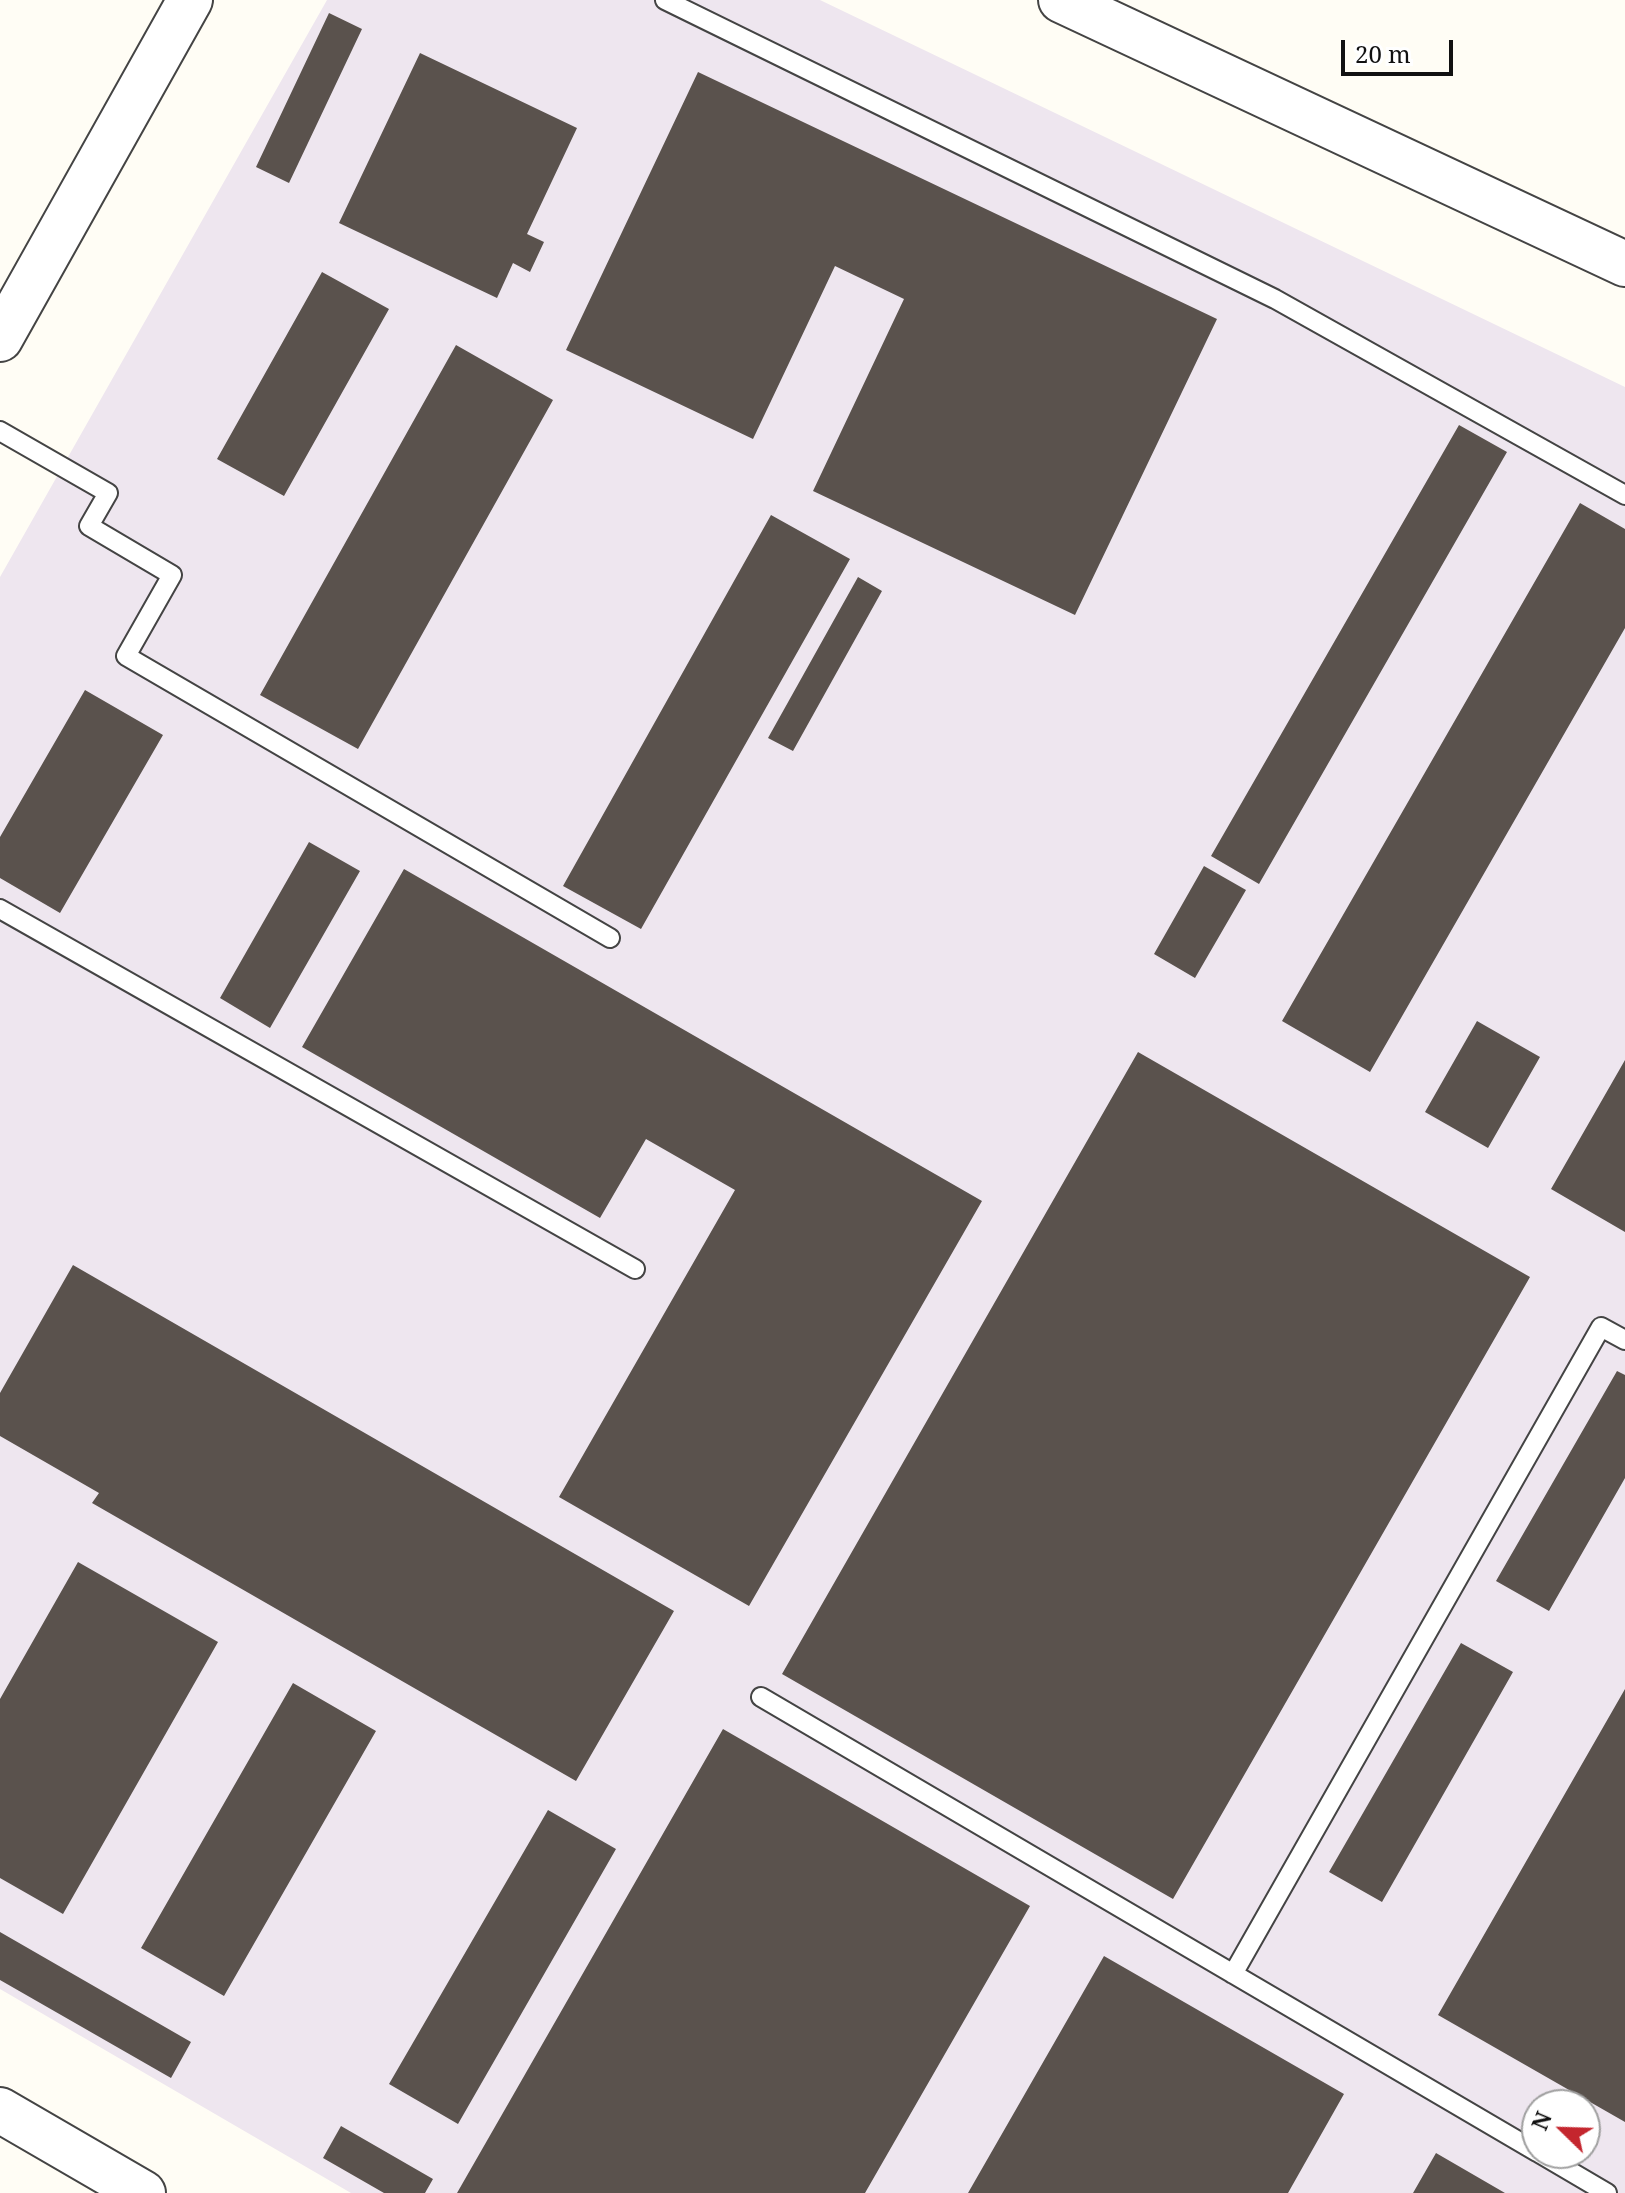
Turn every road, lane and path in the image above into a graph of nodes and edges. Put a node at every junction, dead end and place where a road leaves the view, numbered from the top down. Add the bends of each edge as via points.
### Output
1 (190, 0) edge
2 (665, 0) edge
3 (1061, 0) edge
4 (1625, 264) edge
5 (0, 339) edge
6 (0, 431) edge
7 (1625, 495) edge
8 (0, 909) edge
9 (610, 938) dead end
10 (635, 1269) dead end
11 (1625, 1340) edge
12 (761, 1697) dead end
13 (1233, 1974) junction
14 (0, 2110) edge
15 (1521, 2142) edge
16 (1567, 2169) edge
17 (143, 2193) edge
18 (1607, 2193) edge

1 - 5 street
2 - 7 lane via 1275,299
3 - 4 street
6 - 9 lane via 108,493 89,526 172,575 126,656
8 - 10 lane
11 - 13 lane via 1601,1327
12 - 13 lane
13 - 15 lane
14 - 17 street
16 - 18 lane

